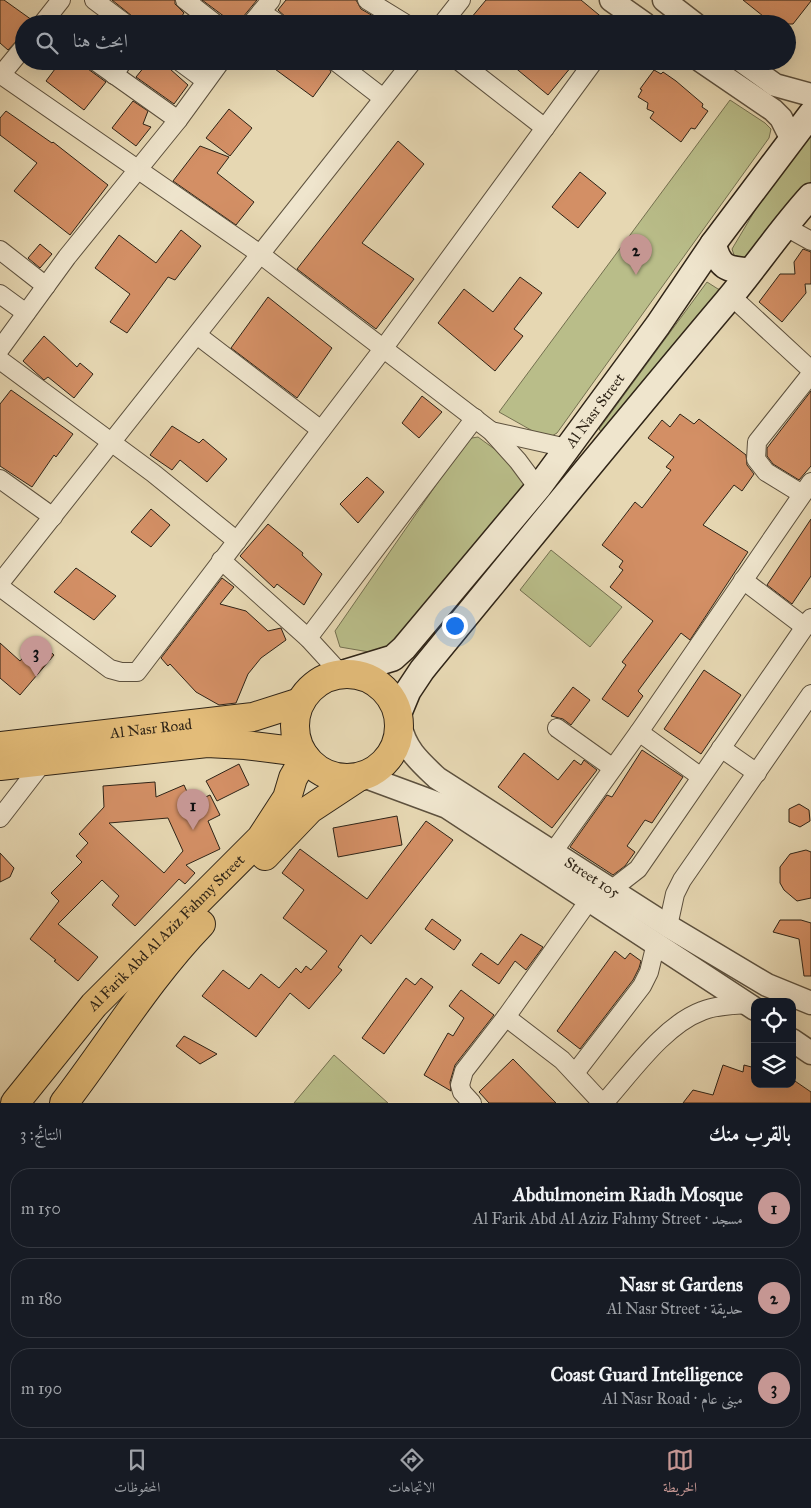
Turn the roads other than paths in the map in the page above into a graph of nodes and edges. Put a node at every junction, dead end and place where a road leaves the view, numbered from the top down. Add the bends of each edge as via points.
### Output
1 (61, 0) edge
2 (94, 0) edge
3 (185, 0) edge
4 (367, 0) edge
5 (460, 0) edge
6 (610, 0) edge
7 (660, 0) edge
8 (664, 0) edge
9 (50, 15) edge
10 (114, 15) edge
11 (204, 15) edge
12 (391, 15) edge
13 (449, 15) edge
14 (627, 15) edge
15 (646, 15) edge
16 (683, 15) edge
17 (15, 58) edge
18 (120, 70) edge
19 (191, 70) edge
20 (214, 70) edge
21 (347, 70) edge
22 (405, 70) edge
23 (471, 70) edge
24 (587, 70) edge
25 (714, 70) edge
26 (754, 70) edge
27 (0, 75) edge
28 (206, 81) junction
29 (811, 94) edge
30 (384, 98) junction
31 (811, 114) edge
32 (178, 120) junction
33 (545, 128) junction
34 (792, 140) junction
35 (138, 169) junction
36 (811, 196) edge
37 (784, 226) junction
38 (811, 241) edge
39 (713, 244) junction
40 (0, 250) edge
41 (260, 254) junction
42 (749, 271) junction
43 (46, 286) junction
44 (0, 294) edge
45 (731, 296) junction
46 (26, 313) junction
47 (196, 335) junction
48 (0, 349) edge
49 (383, 349) junction
50 (0, 360) edge
51 (811, 370) edge
52 (811, 374) edge
53 (475, 418) junction
54 (321, 430) junction
55 (491, 431) junction
56 (112, 443) junction
57 (567, 448) junction
58 (0, 479) edge
59 (538, 488) junction
60 (807, 488) edge
61 (53, 517) junction
62 (237, 541) junction
63 (221, 560) junction
64 (743, 580) junction
65 (0, 583) edge
66 (0, 587) edge
67 (808, 623) edge
68 (308, 638) junction
69 (344, 673) junction
70 (811, 694) edge
71 (300, 702) junction
72 (399, 719) junction
73 (558, 728) dead end
74 (639, 732) junction
75 (0, 746) edge
76 (721, 748) junction
77 (303, 755) junction
78 (44, 761) junction
79 (0, 766) edge
80 (613, 768) junction
81 (757, 773) junction
82 (360, 777) junction
83 (702, 777) junction
84 (0, 818) edge
85 (552, 852) junction
86 (611, 890) junction
87 (590, 899) junction
88 (662, 934) junction
89 (811, 1003) edge
90 (751, 1006) edge
91 (506, 1017) junction
92 (796, 1043) edge
93 (811, 1053) edge
94 (575, 1073) junction
95 (15, 1103) edge
96 (64, 1103) edge
97 (472, 1103) edge
98 (603, 1103) edge

1 - 9 street
2 - 10 street
3 - 11 street
4 - 12 street
5 - 13 street
6 - 14 street
7 - 15 street via 654,11
8 - 16 street
17 - 27 street
18 - 32 street
19 - 28 street
20 - 28 street
21 - 30 street
22 - 30 street
23 - 33 street
24 - 33 street
25 - 34 street via 773,110
26 - 29 street via 775,86
27 - 35 street
28 - 32 street
30 - 41 street
31 - 34 main road, Al Nasr Street
32 - 35 street
33 - 49 street
34 - 39 main road, Al Nasr Street
35 - 41 street
35 - 43 street
36 - 37 main road, Al Nasr Street
37 - 38 street
37 - 42 main road, Al Nasr Street
39 - 42 main road via 719,262 725,267
39 - 57 main road, Al Nasr Street
40 - 43 street
41 - 47 street
41 - 49 street
42 - 45 main road, Al Nasr Street
43 - 46 street
44 - 46 street
45 - 51 street
45 - 72 main road, Al Nasr Street via 422,670 408,691
46 - 48 street
47 - 54 street
47 - 56 street
49 - 53 street
49 - 54 street
50 - 56 street
52 - 60 street via 757,442 756,459 766,472
53 - 55 street
53 - 68 street
54 - 62 street
55 - 57 street
55 - 59 street
56 - 61 street
56 - 62 street
57 - 59 main road, Al Nasr Street
58 - 61 street
59 - 69 main road, Al Nasr Street via 404,648 393,658
60 - 64 street
61 - 65 street
62 - 63 street
63 - 66 street via 144,664 137,672 130,673 110,669
63 - 68 street
64 - 67 street
64 - 74 street
67 - 76 street
68 - 69 street
69 - 71 main road via 326,678 311,688
69 - 72 main road via 378,683 391,697
70 - 81 street
71 - 75 main road, Al Nasr Road via 253,717
71 - 77 main road via 295,730
72 - 82 main road via 397,742 388,759 375,771
72 - 85 street, Street 105 via 403,741 438,778
73 - 80 street
74 - 80 street
74 - 83 street
76 - 81 street
76 - 83 street
77 - 78 main road, Al Nasr Road via 236,744 207,743
77 - 82 main road via 325,774 340,779
77 - 95 main road, Al Farik Abd Al Aziz Fahmy Street via 287,798 261,838 94,1005
78 - 79 main road, Al Nasr Road
78 - 84 street
80 - 85 street
81 - 88 street via 682,880
82 - 87 street, Street 105 via 447,807
82 - 96 main road, Al Farik Abd Al Aziz Fahmy Street via 310,809 178,948
83 - 86 street via 638,869
85 - 86 street, Street 105
86 - 88 street, Street 105
87 - 88 street, Street 105
87 - 91 street
88 - 89 street, Street 105
88 - 90 street, Street 105
88 - 94 street via 642,986
90 - 98 street via 704,1010 685,1019 668,1032
91 - 94 street
91 - 97 street via 460,1079 462,1092
92 - 93 street
94 - 98 street

